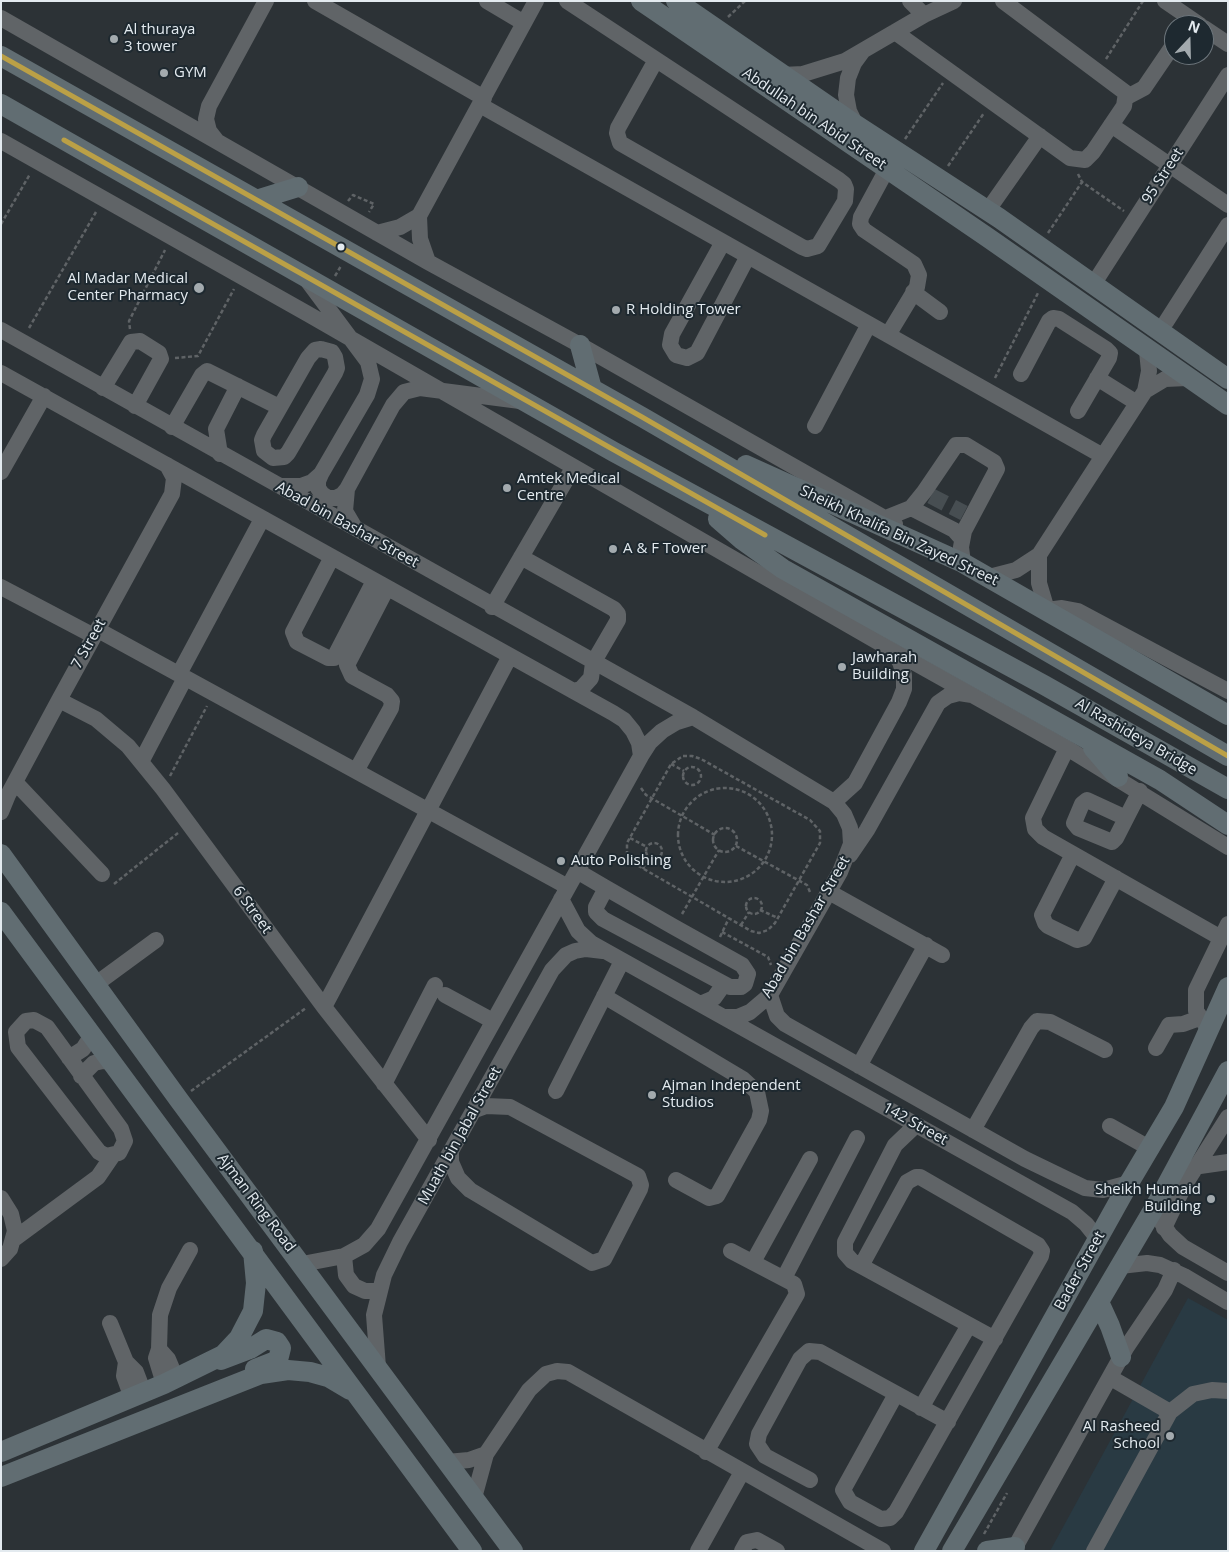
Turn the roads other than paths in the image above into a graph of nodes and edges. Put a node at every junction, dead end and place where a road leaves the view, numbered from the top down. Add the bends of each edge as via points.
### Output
1 (266, 1) edge
2 (316, 1) edge
3 (487, 1) edge
4 (536, 1) edge
5 (567, 1) edge
6 (641, 1) edge
7 (676, 1) edge
8 (910, 1) edge
9 (954, 1) edge
10 (1003, 1) edge
11 (1165, 1) edge
12 (924, 15) junction
13 (1184, 15) edge
14 (1, 18) edge
15 (524, 23) junction
16 (894, 32) junction
17 (1214, 35) edge
18 (1228, 44) edge
19 (863, 50) junction
20 (1, 56) edge
21 (1164, 59) edge
22 (656, 60) junction
23 (782, 75) junction
24 (1228, 75) edge
25 (1127, 97) junction
26 (482, 101) junction
27 (1, 104) edge
28 (209, 106) junction
29 (173, 116) junction
30 (856, 125) junction
31 (1111, 126) junction
32 (1040, 136) junction
33 (216, 140) junction
34 (1, 141) edge
35 (1170, 165) junction
36 (887, 169) junction
37 (298, 187) junction
38 (256, 200) junction
39 (1228, 205) edge
40 (993, 214) junction
41 (419, 216) junction
42 (1228, 225) edge
43 (378, 233) junction
44 (987, 237) junction
45 (723, 242) junction
46 (748, 256) junction
47 (428, 262) junction
48 (304, 276) junction
49 (1098, 277) junction
50 (913, 292) junction
51 (940, 312) dead end
52 (1166, 322) junction
53 (869, 324) junction
54 (1, 330) edge
55 (888, 335) junction
56 (356, 344) junction
57 (580, 345) junction
58 (1147, 351) junction
59 (1, 372) edge
60 (1021, 374) dead end
61 (1097, 378) junction
62 (1188, 378) junction
63 (1223, 378) edge
64 (238, 386) junction
65 (102, 388) junction
66 (592, 389) junction
67 (438, 390) junction
68 (44, 396) junction
69 (1141, 397) junction
70 (524, 401) junction
71 (1228, 405) edge
72 (135, 406) junction
73 (279, 407) junction
74 (1078, 411) dead end
75 (642, 417) junction
76 (815, 426) dead end
77 (172, 427) junction
78 (220, 454) junction
79 (1103, 456) junction
80 (167, 465) junction
81 (573, 468) junction
82 (1, 472) edge
83 (321, 474) junction
84 (199, 484) junction
85 (277, 486) junction
86 (346, 489) junction
87 (172, 494) junction
88 (704, 502) junction
89 (911, 508) junction
90 (886, 518) junction
91 (262, 519) junction
92 (356, 530) junction
93 (962, 539) junction
94 (925, 545) junction
95 (1039, 555) junction
96 (332, 557) junction
97 (521, 557) junction
98 (963, 563) junction
99 (989, 577) junction
100 (381, 585) junction
101 (1, 586) edge
102 (492, 607) junction
103 (1047, 610) junction
104 (96, 633) junction
105 (892, 650) junction
106 (510, 656) junction
107 (1058, 659) joint
108 (593, 663) junction
109 (182, 676) junction
110 (573, 691) junction
111 (1228, 691) edge
112 (972, 694) junction
113 (59, 700) junction
114 (1024, 704) junction
115 (993, 707) junction
116 (1228, 715) edge
117 (693, 717) junction
118 (1085, 739) junction
119 (1068, 748) junction
120 (640, 756) junction
121 (1228, 756) edge
122 (142, 762) junction
123 (356, 771) junction
124 (1118, 777) junction
125 (1160, 780) junction
126 (1228, 789) edge
127 (1140, 791) junction
128 (8, 792) edge
129 (1179, 792) junction
130 (834, 802) junction
131 (428, 810) junction
132 (1, 812) edge
133 (1228, 813) edge
134 (1126, 818) dead end
135 (1228, 825) edge
136 (1228, 832) edge
137 (1228, 847) edge
138 (1, 854) edge
139 (1073, 854) junction
140 (847, 859) junction
141 (577, 871) junction
142 (102, 874) road end
143 (1116, 878) junction
144 (606, 888) junction
145 (829, 892) junction
146 (564, 893) junction
147 (1, 912) edge
148 (1224, 931) edge
149 (156, 940) dead end
150 (926, 945) junction
151 (606, 952) junction
152 (942, 955) dead end
153 (622, 961) junction
154 (96, 984) junction
155 (727, 985) junction
156 (1228, 987) edge
157 (508, 993) junction
158 (770, 995) junction
159 (604, 996) junction
160 (321, 1003) junction
161 (700, 1004) junction
162 (531, 1006) junction
163 (725, 1017) junction
164 (493, 1022) junction
165 (1204, 1022) junction
166 (92, 1035) junction
167 (808, 1038) junction
168 (1156, 1048) dead end
169 (1105, 1050) dead end
170 (69, 1058) junction
171 (795, 1058) junction
172 (112, 1062) junction
173 (859, 1066) junction
174 (1228, 1071) edge
175 (81, 1076) junction
176 (384, 1084) junction
177 (556, 1092) dead end
178 (475, 1110) junction
179 (1228, 1117) edge
180 (916, 1125) junction
181 (1110, 1126) dead end
182 (972, 1130) junction
183 (857, 1138) dead end
184 (429, 1140) junction
185 (1151, 1149) junction
186 (451, 1153) junction
187 (113, 1155) junction
188 (810, 1159) dead end
189 (1025, 1159) junction
190 (1228, 1162) edge
191 (1199, 1165) junction
192 (1173, 1172) junction
193 (1015, 1179) junction
194 (676, 1180) dead end
195 (1129, 1183) junction
196 (1, 1198) edge
197 (1156, 1205) junction
198 (1, 1208) edge
199 (1164, 1228) junction
200 (14, 1239) junction
201 (1098, 1239) junction
202 (190, 1250) dead end
203 (1, 1251) edge
204 (252, 1251) junction
205 (731, 1251) dead end
206 (344, 1256) junction
207 (1, 1259) edge
208 (753, 1262) junction
209 (302, 1264) junction
210 (861, 1266) junction
211 (1120, 1266) junction
212 (1174, 1270) junction
213 (1228, 1273) edge
214 (784, 1278) junction
215 (379, 1292) junction
216 (1098, 1302) junction
217 (1228, 1302) edge
218 (110, 1323) dead end
219 (969, 1325) junction
220 (994, 1339) junction
221 (1121, 1358) junction
222 (210, 1362) junction
223 (378, 1367) junction
224 (1111, 1378) junction
225 (170, 1381) junction
226 (220, 1390) junction
227 (1228, 1391) edge
228 (896, 1394) junction
229 (138, 1395) junction
230 (361, 1400) junction
231 (921, 1408) junction
232 (1170, 1412) junction
233 (948, 1422) junction
234 (1, 1452) edge
235 (706, 1452) junction
236 (486, 1454) junction
237 (447, 1462) junction
238 (742, 1472) junction
239 (1, 1477) edge
240 (810, 1480) dead end
241 (474, 1498) junction
242 (846, 1499) junction
243 (832, 1522) junction
244 (1014, 1549) edge
245 (472, 1551) edge
246 (512, 1551) edge
247 (698, 1551) edge
248 (742, 1551) edge
249 (777, 1551) edge
250 (883, 1551) edge
251 (924, 1551) edge
252 (952, 1551) edge
253 (987, 1551) edge
254 (1094, 1551) edge

1 - 28 street
2 - 26 street
3 - 15 street
4 - 15 street
5 - 22 street
6 - 36 main road, Abdullah bin Abid Street
7 - 23 main road, Abdullah bin Abid Street
8 - 12 street
9 - 12 street
10 - 25 street via 1123,89
11 - 13 street
12 - 16 street
14 - 29 street
15 - 26 street
16 - 19 street
16 - 32 street
17 - 18 street
19 - 23 street via 824,69
19 - 30 street via 854,63 847,86 849,110
20 - 38 main road, Sheikh Khalifa Bin Zayed Street
21 - 25 street via 1144,88
22 - 22 street via 844,184 845,201 818,246 807,249 620,143 618,128
23 - 30 main road, Abdullah bin Abid Street
24 - 35 street, 95 Street
25 - 31 street
26 - 41 street
26 - 45 street
27 - 48 main road
28 - 29 street via 186,118
28 - 33 street via 206,118 209,131
29 - 33 street
30 - 40 main road, Abdullah bin Abid Street
31 - 32 street via 1090,156 1080,161 1070,158
31 - 35 street
32 - 40 street
33 - 37 street
34 - 56 street
35 - 39 street
35 - 49 street, 95 Street
36 - 44 main road, Abdullah bin Abid Street
36 - 50 street via 860,224 914,264 919,275
37 - 38 main road
37 - 43 street
38 - 66 main road, Sheikh Khalifa Bin Zayed Street
40 - 49 main road, Abdullah bin Abid Street
40 - 63 main road, Abdullah bin Abid Street
41 - 43 street via 400,227
41 - 47 street via 420,239
42 - 52 street
43 - 47 street
44 - 58 main road, Abdullah bin Abid Street
44 - 63 main road, Abdullah bin Abid Street via 1027,256
45 - 46 street
45 - 46 street via 672,334 670,345 676,355 687,358 697,353
46 - 53 street
47 - 57 street
48 - 56 street
48 - 70 main road
49 - 52 main road, Abdullah bin Abid Street
50 - 51 street
50 - 55 street
52 - 63 main road, Abdullah bin Abid Street
53 - 55 street
53 - 76 street
54 - 65 street, Abad bin Bashar Street
55 - 79 street
56 - 67 street
56 - 83 street via 372,370 371,387
57 - 66 main road
57 - 90 street
58 - 62 main road, Abdullah bin Abid Street
58 - 69 street via 1149,371
59 - 68 street
60 - 61 street via 1049,322 1056,318 1108,350 1110,356
61 - 69 street
61 - 74 street
62 - 69 street via 1165,379
62 - 71 main road, Abdullah bin Abid Street
64 - 73 street
64 - 77 street via 213,372 204,373
64 - 78 street via 216,430
65 - 72 street, Abad bin Bashar Street
65 - 72 street via 131,342 140,341 161,359
66 - 75 main road, Sheikh Khalifa Bin Zayed Street
67 - 70 street
67 - 81 street
67 - 86 street via 411,389 397,398
68 - 80 street
68 - 82 street
69 - 79 street
70 - 88 main road
72 - 77 street, Abad bin Bashar Street
73 - 73 street via 311,354 321,349 332,352 337,362 335,373 288,453 284,457 273,458 264,451 262,440
75 - 94 main road, Sheikh Khalifa Bin Zayed Street
75 - 107 main road, Sheikh Khalifa Bin Zayed Street
77 - 78 street, Abad bin Bashar Street
78 - 85 street, Abad bin Bashar Street
79 - 95 street
80 - 84 street
80 - 87 street via 174,478
81 - 97 street
81 - 105 street
83 - 85 street via 301,486
83 - 86 street via 318,488 322,494 336,498
84 - 87 street via 184,486
84 - 91 street
85 - 92 street, Abad bin Bashar Street
86 - 92 street via 345,511
87 - 104 street, 7 Street
88 - 114 main road via 721,522 783,569
88 - 126 main road, Al Rashideya Bridge via 1044,685
89 - 90 street
89 - 93 street via 954,530
89 - 93 street via 928,494 956,445 966,445 997,466 968,515
90 - 94 street
91 - 96 street
91 - 109 street
92 - 102 street, Abad bin Bashar Street
93 - 98 street
94 - 98 main road, Sheikh Khalifa Bin Zayed Street
95 - 99 street via 1016,570
95 - 103 street via 1038,583
96 - 100 street
96 - 100 street via 293,632 297,642 334,658
97 - 102 street
97 - 108 street via 617,611 618,620
98 - 99 main road, Sheikh Khalifa Bin Zayed Street
99 - 103 main road, Sheikh Khalifa Bin Zayed Street
100 - 106 street
100 - 123 street via 347,665 352,676 392,701
101 - 104 street
102 - 108 street, Abad bin Bashar Street
103 - 111 street via 1078,611
103 - 116 main road, Sheikh Khalifa Bin Zayed Street
104 - 109 street
104 - 113 street, 7 Street
105 - 112 street
105 - 130 street via 900,662 904,689 855,783
106 - 110 street
106 - 131 street
107 - 121 main road, Al Rashideya Bridge
108 - 110 street via 587,684
108 - 117 street, Abad bin Bashar Street
109 - 122 street
109 - 123 street
110 - 120 street via 624,720 639,743
112 - 115 street
112 - 140 street via 948,696 938,703 867,830
113 - 122 street, 6 Street via 102,723
113 - 128 street, 7 Street
114 - 115 main road
114 - 118 main road
115 - 119 street
117 - 120 street via 662,731
117 - 130 street, Abad bin Bashar Street
118 - 124 main road
118 - 125 main road
119 - 124 street
119 - 139 street via 1033,824 1038,834
120 - 141 street
122 - 160 street, 6 Street
123 - 131 street
124 - 127 street
125 - 129 main road
125 - 133 main road via 1188,788
127 - 134 street
127 - 137 street
128 - 132 street, 7 Street
128 - 142 street
129 - 135 main road
129 - 136 main road via 1194,809
130 - 140 street, Abad bin Bashar Street via 850,828 851,844
131 - 146 street
131 - 160 street
138 - 154 main road, Ajman Ring Road
139 - 143 street
139 - 143 street via 1042,915 1048,926 1077,940 1084,938
140 - 145 street, Abad bin Bashar Street
141 - 144 street
141 - 146 street
143 - 148 street
144 - 155 street via 596,907 599,916
144 - 155 street via 746,969 745,984 741,987
145 - 150 street
145 - 158 street, Abad bin Bashar Street
146 - 151 street via 578,931
146 - 157 street, Muath bin Jabal Street
147 - 166 main road, Ajman Ring Road
148 - 165 street via 1196,990 1195,1003
149 - 154 street
150 - 152 street
150 - 173 street
151 - 153 street
151 - 162 street, Muath bin Jabal Street via 586,949 566,955 552,970
153 - 159 street
153 - 161 street
154 - 209 main road, Ajman Ring Road
155 - 161 street via 714,998
155 - 163 street
156 - 165 main road, Bader Street
157 - 162 street via 523,994
157 - 164 street, Muath bin Jabal Street
158 - 163 street, Abad bin Bashar Street via 750,1012 738,1017
158 - 167 street, 142 Street via 777,1016
159 - 177 street
159 - 194 street via 743,1079 757,1092 761,1111 759,1120 717,1196 709,1198
160 - 176 street, 6 Street
161 - 163 street
162 - 178 street, Muath bin Jabal Street
163 - 171 street, 142 Street
164 - 176 street via 440,990
164 - 184 street, Muath bin Jabal Street
165 - 168 street via 1194,1020 1168,1025
165 - 185 main road, Bader Street via 1194,1068
166 - 170 street via 83,1049
166 - 172 main road, Ajman Ring Road
167 - 171 street via 798,1046
167 - 173 street, 142 Street
169 - 182 street via 1050,1022 1037,1021
170 - 175 street
170 - 187 street via 41,1022 26,1021 16,1032 18,1046 99,1152
171 - 180 street, 142 Street
172 - 175 street via 94,1063
172 - 204 main road, Ajman Ring Road
173 - 182 street, 142 Street
174 - 192 main road, Bader Street
175 - 187 street via 124,1135 124,1148
176 - 184 street, 6 Street
178 - 186 street, Muath bin Jabal Street
178 - 186 street via 486,1106 510,1106 638,1176 640,1189 604,1259 592,1263 470,1190 458,1178
179 - 191 street
180 - 193 street, 142 Street
180 - 210 street via 895,1145 844,1242 847,1257
181 - 185 street
182 - 189 street, 142 Street
183 - 214 street
184 - 206 street, Muath bin Jabal Street via 378,1230 364,1245
185 - 195 main road, Bader Street
186 - 215 street, Muath bin Jabal Street via 392,1259
187 - 200 street via 98,1177
188 - 208 street
189 - 193 street via 1025,1171
189 - 195 street, 142 Street via 1085,1188 1112,1189
190 - 191 street
191 - 192 street
191 - 199 street
192 - 197 main road, Bader Street
193 - 201 street, 142 Street via 1072,1212
195 - 201 main road, Bader Street
196 - 200 street via 11,1214
197 - 199 street
197 - 211 main road, Bader Street
198 - 203 street via 8,1230
199 - 213 street via 1183,1247
200 - 207 street
201 - 251 main road, Bader Street
202 - 225 street via 164,1301 158,1329 159,1349 168,1359
204 - 222 main road via 256,1294 251,1318 232,1347
204 - 230 main road, Ajman Ring Road
205 - 208 street
206 - 209 street, Muath bin Jabal Street
206 - 215 street via 346,1275 354,1286
208 - 214 street
209 - 223 main road, Ajman Ring Road
210 - 219 street
210 - 220 street via 908,1182 920,1177 1038,1245 1042,1251
211 - 212 street via 1147,1263
211 - 216 main road, Bader Street
212 - 217 street
212 - 221 street via 1165,1290
214 - 235 street via 796,1287 796,1297
215 - 223 street, Muath bin Jabal Street via 374,1320
216 - 221 main road
216 - 252 main road, Bader Street
218 - 229 street via 126,1362 136,1372
219 - 220 street
219 - 231 street
220 - 233 street
221 - 224 street
222 - 225 main road
222 - 226 main road via 236,1356 266,1340 274,1340 281,1348 278,1360 240,1375
223 - 237 main road, Ajman Ring Road
224 - 232 street
224 - 244 street
225 - 229 main road
226 - 230 main road via 261,1374 288,1370 328,1377
226 - 239 main road
227 - 232 street via 1193,1394
228 - 231 street
228 - 240 street via 814,1351 804,1354 759,1434 757,1444 765,1456
228 - 242 street via 844,1485
229 - 234 main road
230 - 245 main road, Ajman Ring Road
231 - 233 street
232 - 254 street
233 - 242 street via 893,1515 885,1519 876,1517
235 - 236 street via 579,1376 556,1371 546,1374 529,1390
235 - 238 street
236 - 237 street via 470,1460
236 - 241 street
237 - 241 main road, Ajman Ring Road
238 - 243 street
238 - 247 street
241 - 246 main road, Ajman Ring Road
242 - 243 street
243 - 250 street
244 - 253 main road
248 - 249 street via 746,1542 757,1540

